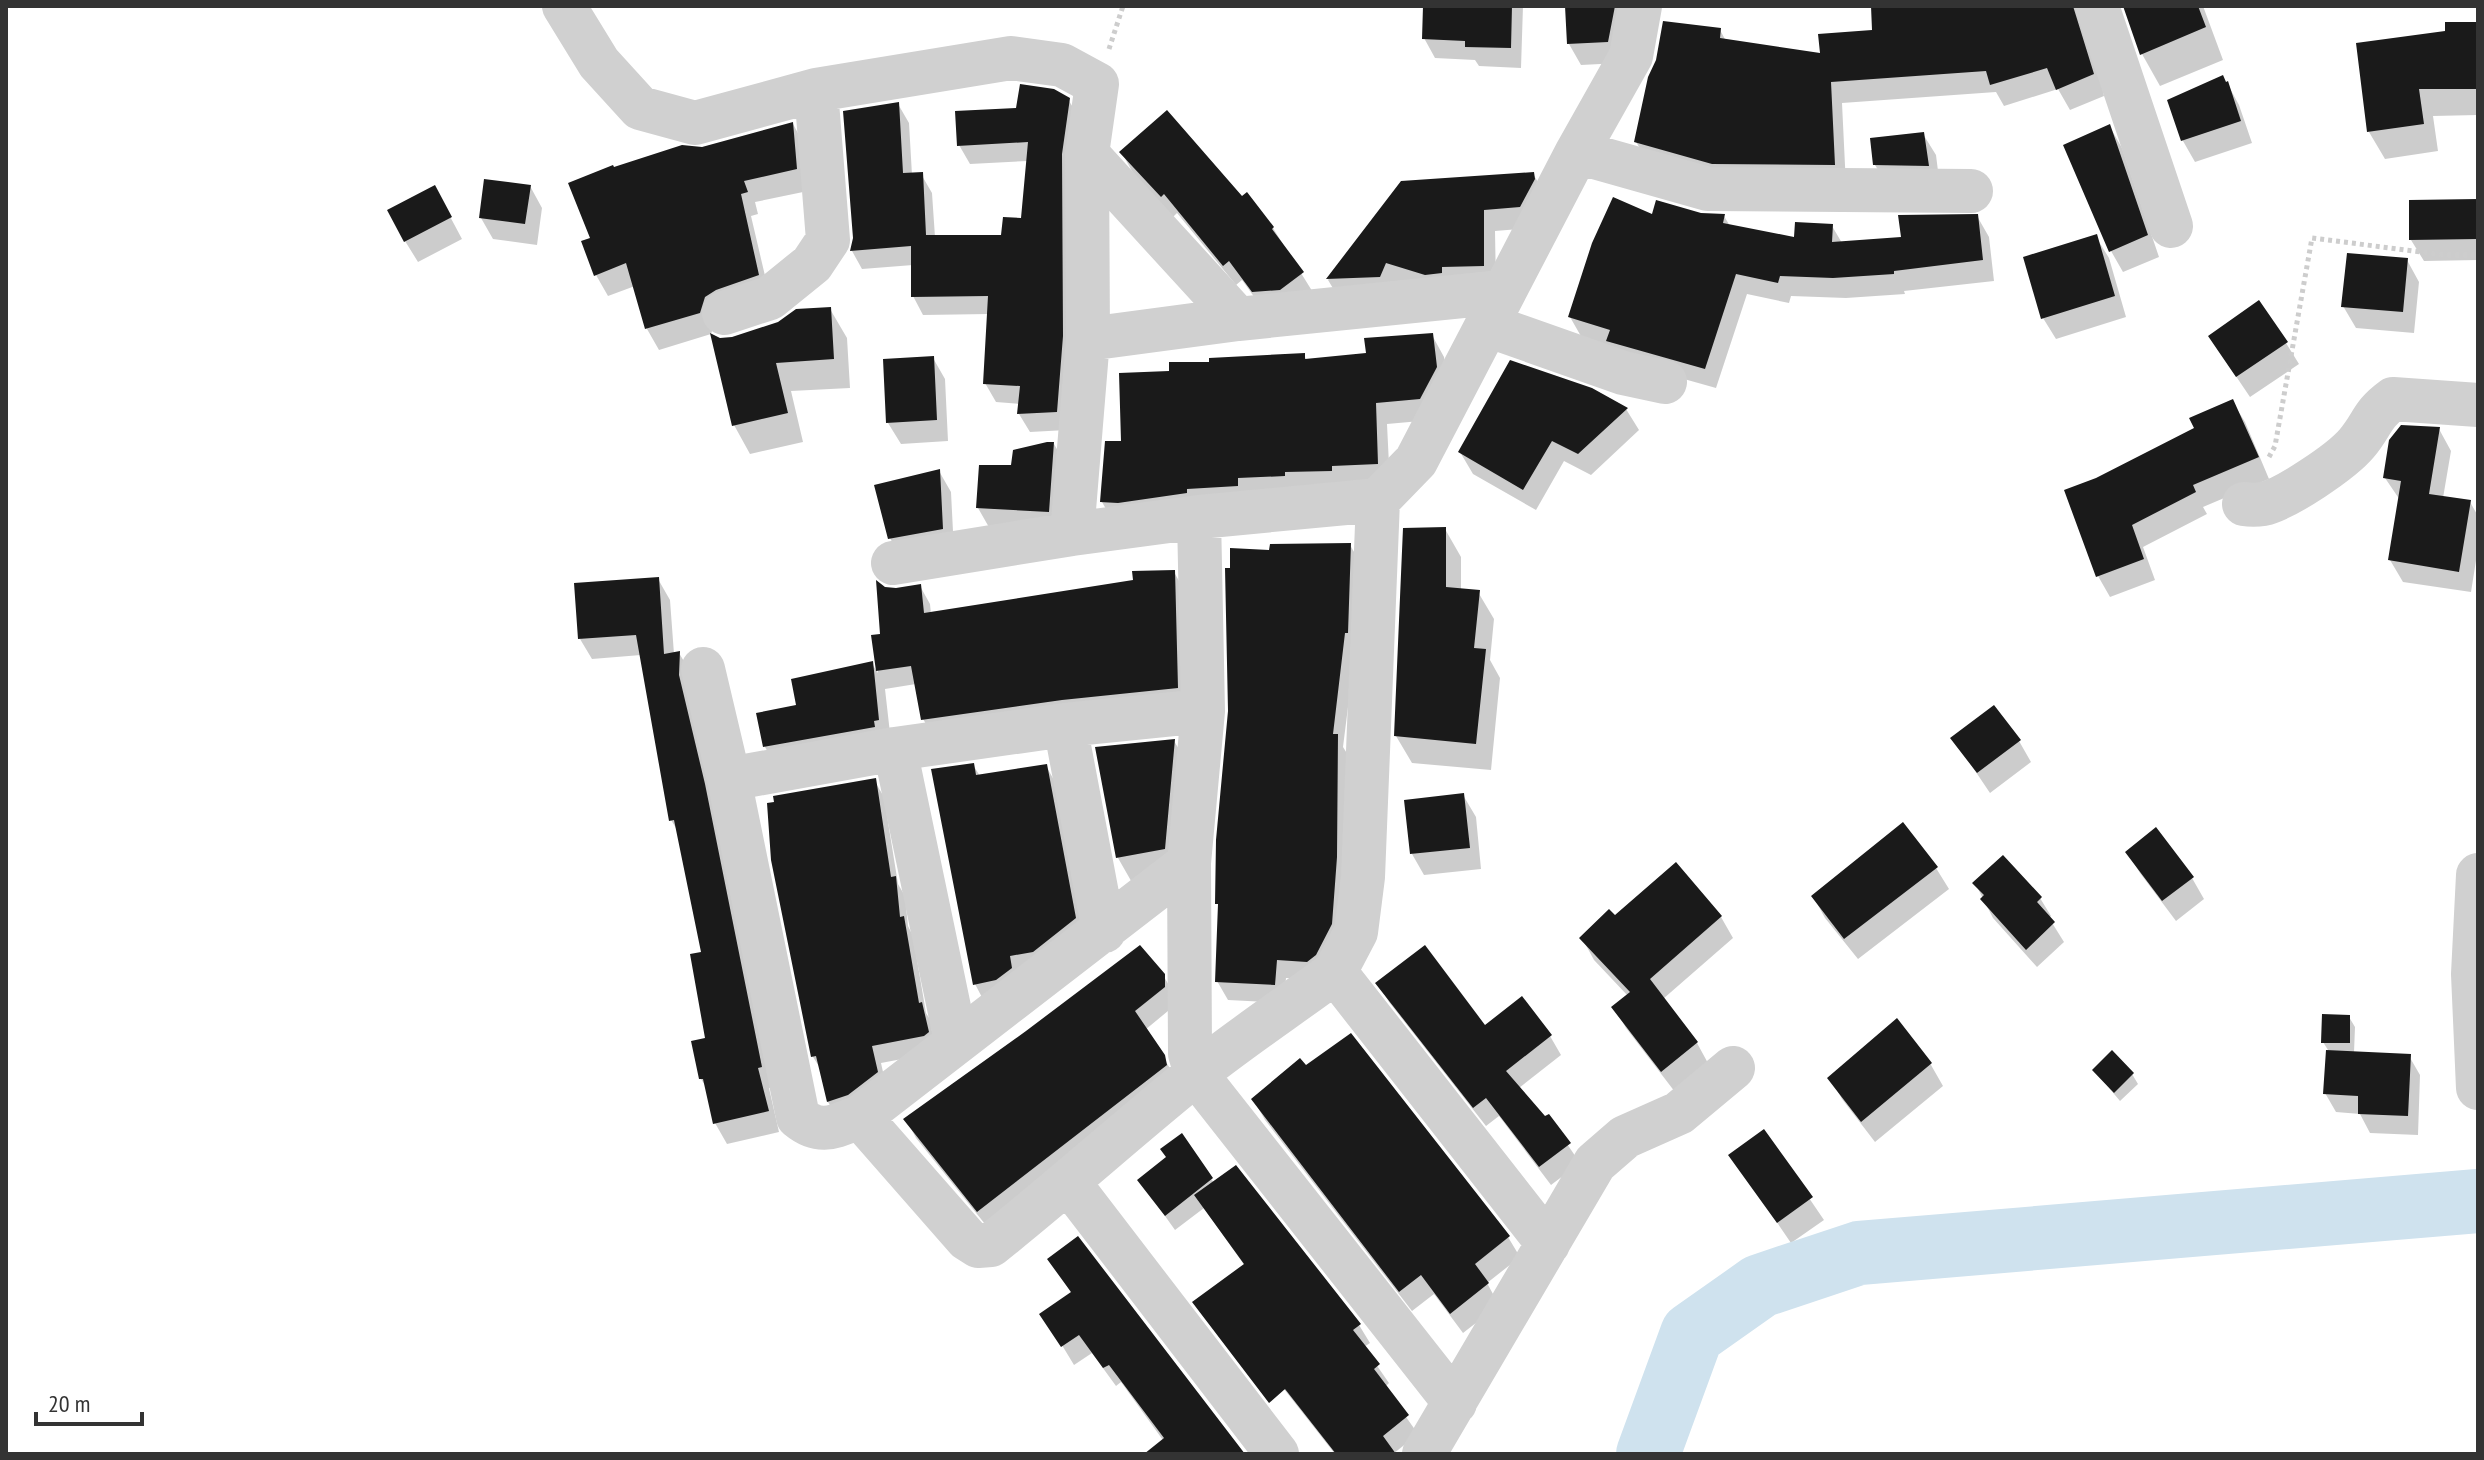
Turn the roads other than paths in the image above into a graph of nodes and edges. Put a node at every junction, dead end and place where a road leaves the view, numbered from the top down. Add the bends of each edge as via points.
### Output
1 (564, 6) edge
2 (1640, 6) edge
3 (2097, 6) edge
4 (816, 90) junction
5 (1577, 152) junction
6 (1087, 154) junction
7 (1971, 191) dead end
8 (2171, 226) dead end
9 (1494, 308) junction
10 (724, 313) dead end
11 (1238, 319) junction
12 (1088, 339) junction
13 (1665, 382) dead end
14 (2478, 405) edge
15 (1378, 500) junction
16 (2244, 504) road end
17 (1199, 517) junction
18 (1072, 534) junction
19 (893, 563) dead end
20 (703, 669) dead end
21 (1203, 711) junction
22 (1065, 725) junction
23 (895, 749) junction
24 (729, 779) junction
25 (1189, 863) junction
26 (2478, 875) edge
27 (1104, 931) junction
28 (1335, 972) junction
29 (956, 1041) junction
30 (1733, 1068) dead end
31 (1196, 1074) junction
32 (2478, 1088) edge
33 (860, 1117) junction
34 (1069, 1183) junction
35 (1548, 1244) junction
36 (1455, 1403) junction
37 (1277, 1454) edge
38 (1424, 1454) edge

1 - 4 street via 599,63 640,108 695,123
2 - 5 street via 1631,56
3 - 8 street
4 - 6 street via 1011,58 1062,65 1097,84
4 - 10 street via 828,240 812,264 770,298
5 - 7 street via 1708,189
5 - 9 street
6 - 11 street
6 - 12 street
9 - 11 street
9 - 13 street via 1623,373
9 - 15 street via 1416,461
11 - 12 street
12 - 18 street
14 - 16 street via 2393,399 2377,411 2357,443 2286,496 2261,505
15 - 17 street
15 - 28 street via 1363,877 1356,932
17 - 18 street
17 - 21 street
18 - 19 street
20 - 24 street
21 - 22 street
21 - 25 street
22 - 23 street
22 - 27 street
23 - 24 street
23 - 29 street
24 - 33 street via 798,1117 815,1129
25 - 27 street
25 - 31 street via 1190,1054
26 - 32 street via 2473,974
27 - 29 street
28 - 31 street
28 - 35 street
29 - 33 street
30 - 35 street via 1679,1113 1625,1137 1595,1163
31 - 34 street
31 - 36 street
33 - 34 street via 978,1246 991,1245
34 - 37 street
35 - 36 street
36 - 38 street

